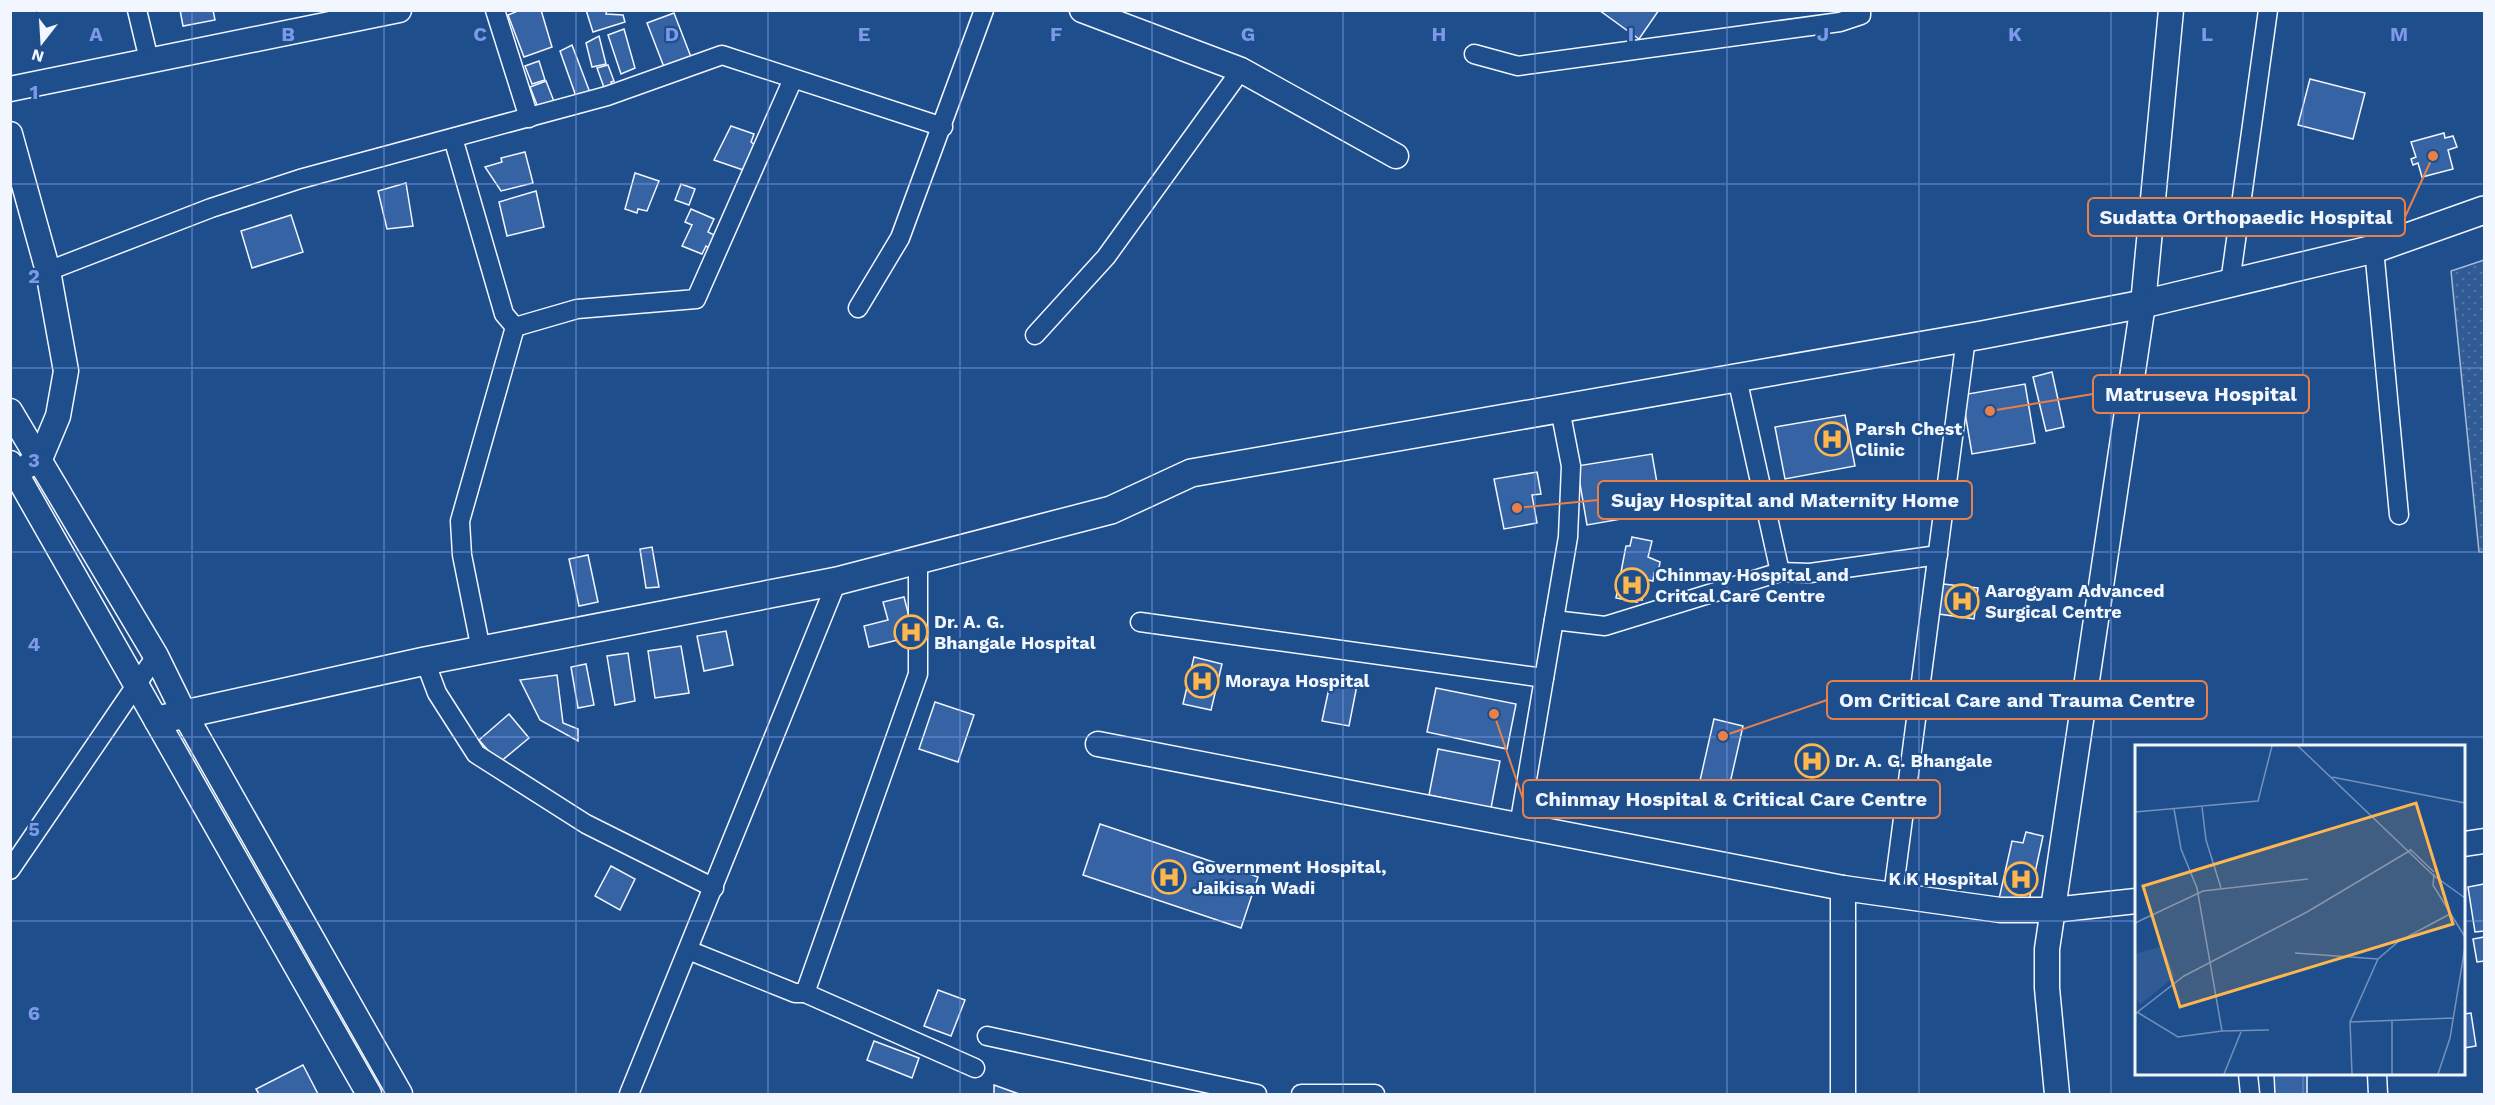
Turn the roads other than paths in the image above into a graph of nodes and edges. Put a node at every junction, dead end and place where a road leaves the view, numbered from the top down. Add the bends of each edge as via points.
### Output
1 (137, 10) edge
2 (399, 10) edge
3 (495, 10) edge
4 (984, 10) edge
5 (1082, 10) edge
6 (1861, 10) edge
7 (2171, 10) edge
8 (2268, 10) edge
9 (1474, 54) dead end
10 (149, 60) junction
11 (1241, 70) junction
12 (793, 79) junction
13 (10, 89) edge
14 (529, 118) junction
15 (943, 127) junction
16 (10, 134) edge
17 (453, 138) junction
18 (1396, 156) dead end
19 (2484, 210) edge
20 (2374, 249) junction
21 (48, 271) junction
22 (2230, 283) junction
23 (2143, 304) junction
24 (858, 308) dead end
25 (515, 327) junction
26 (1035, 334) dead end
27 (1966, 338) junction
28 (1737, 378) junction
29 (1560, 409) junction
30 (10, 411) edge
31 (40, 459) junction
32 (14, 468) edge
33 (2399, 515) dead end
34 (1938, 555) junction
35 (918, 560) junction
36 (1780, 572) junction
37 (837, 580) junction
38 (1554, 620) junction
39 (1140, 622) dead end
40 (482, 650) junction
41 (156, 656) junction
42 (425, 661) junction
43 (1544, 678) junction
44 (138, 683) junction
45 (184, 713) junction
46 (158, 720) junction
47 (1098, 744) dead end
48 (1519, 826) junction
49 (2484, 841) edge
50 (2465, 844) edge
51 (10, 870) edge
52 (714, 888) junction
53 (1843, 888) junction
54 (1893, 895) junction
55 (2135, 901) edge
56 (2053, 910) junction
57 (688, 950) junction
58 (805, 993) junction
59 (987, 1036) dead end
60 (975, 1068) dead end
61 (2247, 1075) edge
62 (2377, 1075) edge
63 (1324, 1094) edge
64 (369, 1095) edge
65 (400, 1095) edge
66 (629, 1095) edge
67 (1257, 1095) edge
68 (1301, 1095) edge
69 (1375, 1095) edge
70 (1843, 1095) edge
71 (2057, 1095) edge
72 (2250, 1095) edge
73 (2378, 1095) edge

1 - 10 street
2 - 10 street
3 - 14 street
4 - 15 street
5 - 11 street
6 - 9 street via 1861,15 1840,22 1518,66
7 - 23 street
8 - 22 street
10 - 13 street
11 - 18 street
11 - 26 street via 1106,257
12 - 14 street via 722,55 607,96
12 - 15 street
12 - 25 street via 696,299 577,309
14 - 17 street
15 - 24 street via 900,238
16 - 21 street
17 - 21 street via 300,179 211,208
17 - 25 street via 504,314
19 - 20 main road
20 - 22 main road
20 - 33 street
21 - 31 street via 66,371 58,416
22 - 23 main road
23 - 27 main road
23 - 56 street
25 - 40 street via 460,521 462,555
27 - 28 main road
27 - 34 street
28 - 29 main road
28 - 36 street
29 - 35 main road via 1191,473 1111,510
29 - 38 street via 1571,466 1568,537
30 - 31 street
31 - 32 street
31 - 41 street
32 - 44 street
34 - 36 street via 1810,573
34 - 54 street
35 - 37 main road
35 - 58 street via 918,674
36 - 38 street via 1605,626
37 - 40 main road
37 - 52 street
38 - 43 street
39 - 43 street
40 - 42 main road
41 - 44 street
41 - 45 street
42 - 45 main road
42 - 52 street via 437,693 476,754 586,824
43 - 48 street
44 - 46 street
44 - 51 street
45 - 46 main road
45 - 65 street
46 - 64 street
47 - 48 street
48 - 53 street
49 - 50 street
52 - 57 street
53 - 54 street
53 - 70 street
54 - 56 street via 2000,910
55 - 56 street
56 - 71 street via 2047,988
57 - 58 street via 795,993
57 - 66 street
58 - 60 street
59 - 67 street
61 - 72 street
62 - 73 street
63 - 68 street
63 - 69 street

